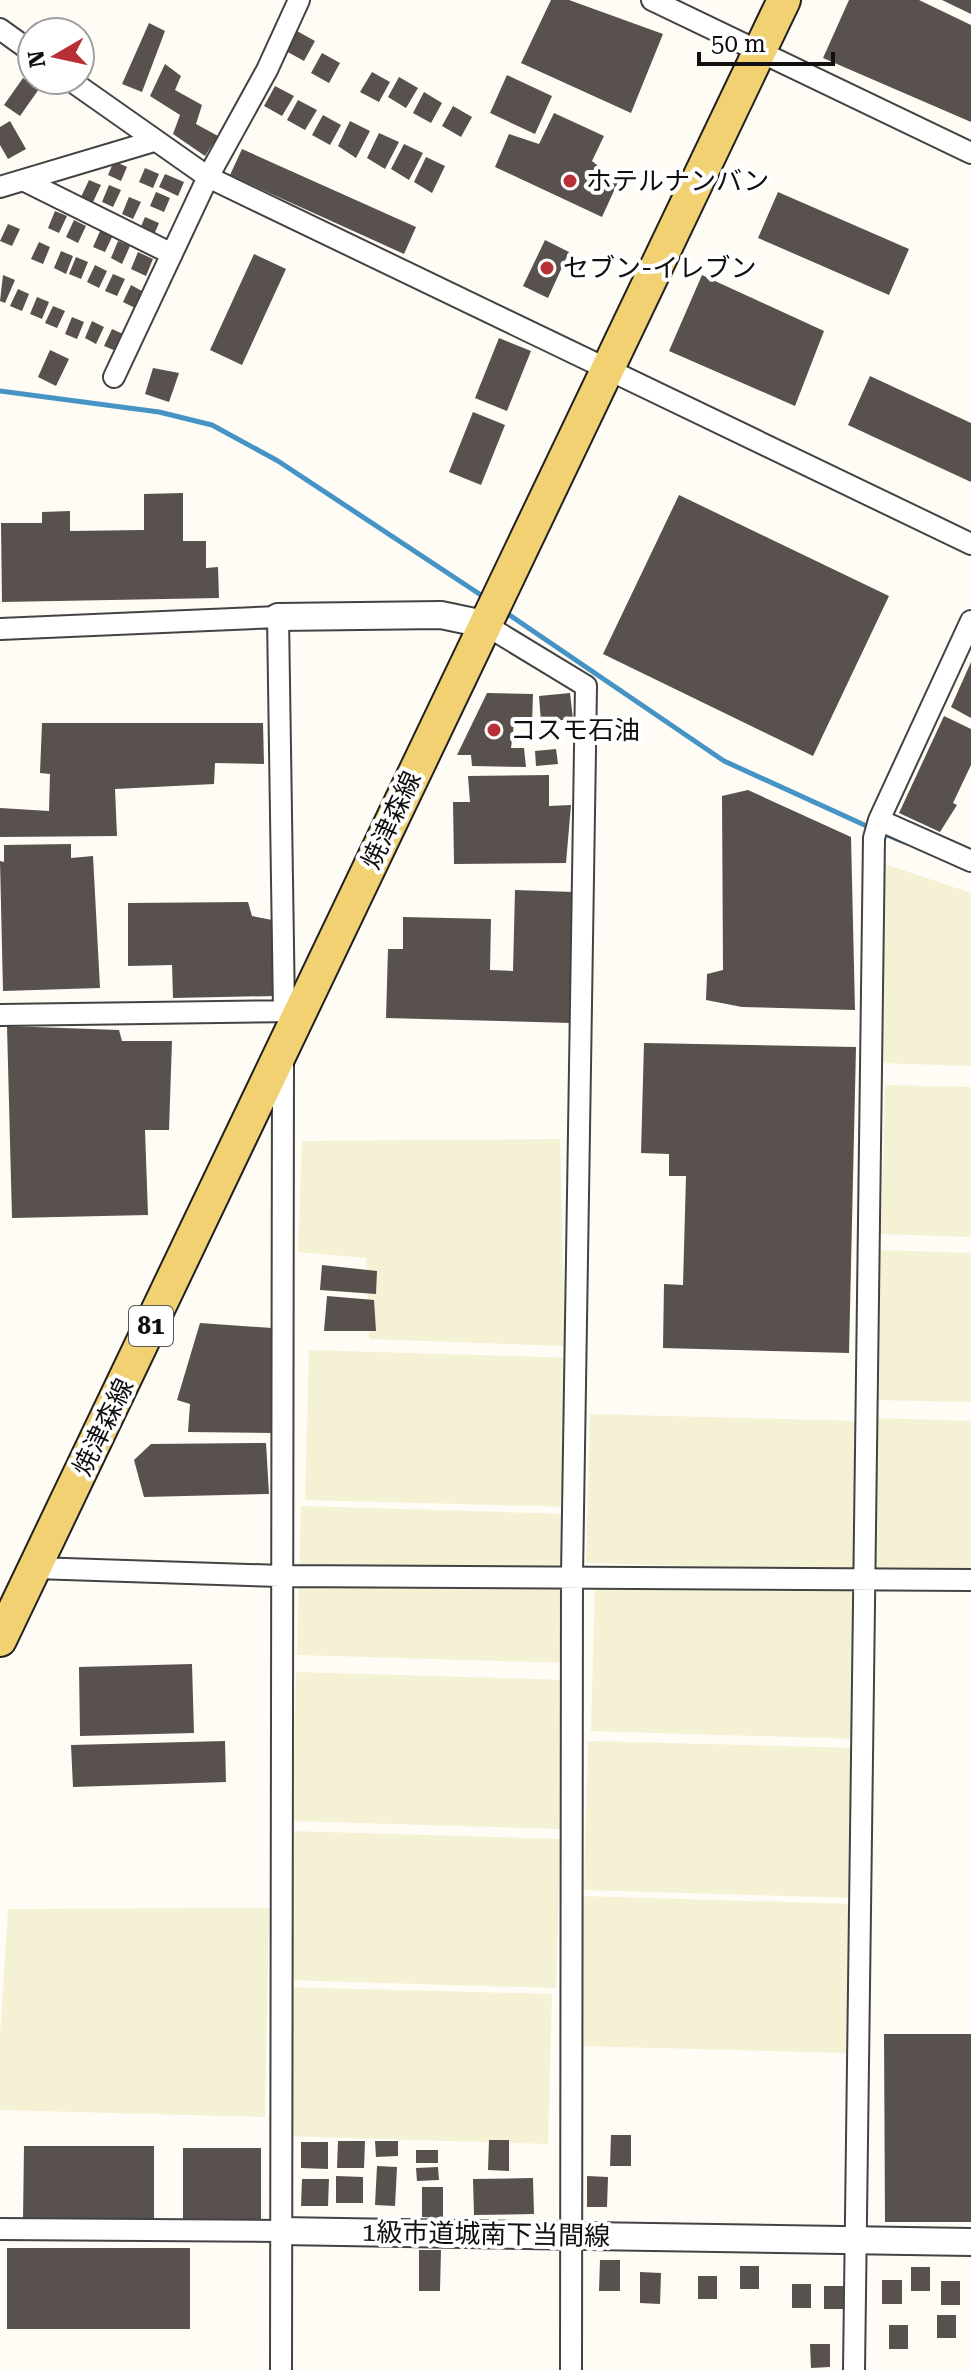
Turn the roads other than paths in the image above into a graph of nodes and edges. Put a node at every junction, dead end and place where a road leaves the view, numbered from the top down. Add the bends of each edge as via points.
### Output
1 (299, 0) edge
2 (652, 0) edge
3 (784, 0) edge
4 (759, 52) junction
5 (92, 96) edge
6 (154, 141) junction
7 (971, 153) edge
8 (208, 177) junction
9 (23, 180) junction
10 (0, 187) edge
11 (172, 254) junction
12 (606, 367) junction
13 (114, 377) dead end
14 (971, 544) edge
15 (278, 617) junction
16 (971, 621) edge
17 (484, 624) junction
18 (0, 629) edge
19 (876, 829) junction
20 (971, 861) edge
21 (292, 1011) junction
22 (0, 1015) edge
23 (283, 1052) junction
24 (35, 1568) junction
25 (572, 1575) junction
26 (281, 1576) junction
27 (867, 1579) junction
28 (971, 1580) edge
29 (4, 1621) edge
30 (0, 2229) edge
31 (280, 2231) junction
32 (573, 2235) junction
33 (856, 2241) junction
34 (971, 2242) edge
35 (281, 2370) edge
36 (571, 2370) edge
37 (854, 2370) edge

1 - 8 street
2 - 4 street
3 - 4 main road, 焼津森線 / 81
4 - 7 street
4 - 12 main road, 焼津森線 / 81
5 - 6 street
6 - 8 street
6 - 9 street
8 - 11 street
8 - 12 street
9 - 10 street
9 - 11 street
11 - 13 street
12 - 14 street
12 - 17 main road, 焼津森線 / 81
15 - 17 street via 441,615
15 - 18 street
15 - 21 street
16 - 19 street
17 - 21 main road, 焼津森線 / 81
17 - 25 street via 586,686
19 - 20 street
19 - 27 street
21 - 22 street
21 - 23 main road, 焼津森線 / 81
23 - 24 main road, 焼津森線 / 81
23 - 26 street
24 - 26 street
24 - 29 main road, 焼津森線 / 81
25 - 26 street
25 - 27 street
25 - 32 street
26 - 31 street
27 - 28 street
27 - 33 street
30 - 31 street, 1級市道城南下当間線
31 - 32 street, 1級市道城南下当間線
31 - 35 street
32 - 33 street, 1級市道城南下当間線
32 - 36 street
33 - 34 street, 1級市道城南下当間線
33 - 37 street

